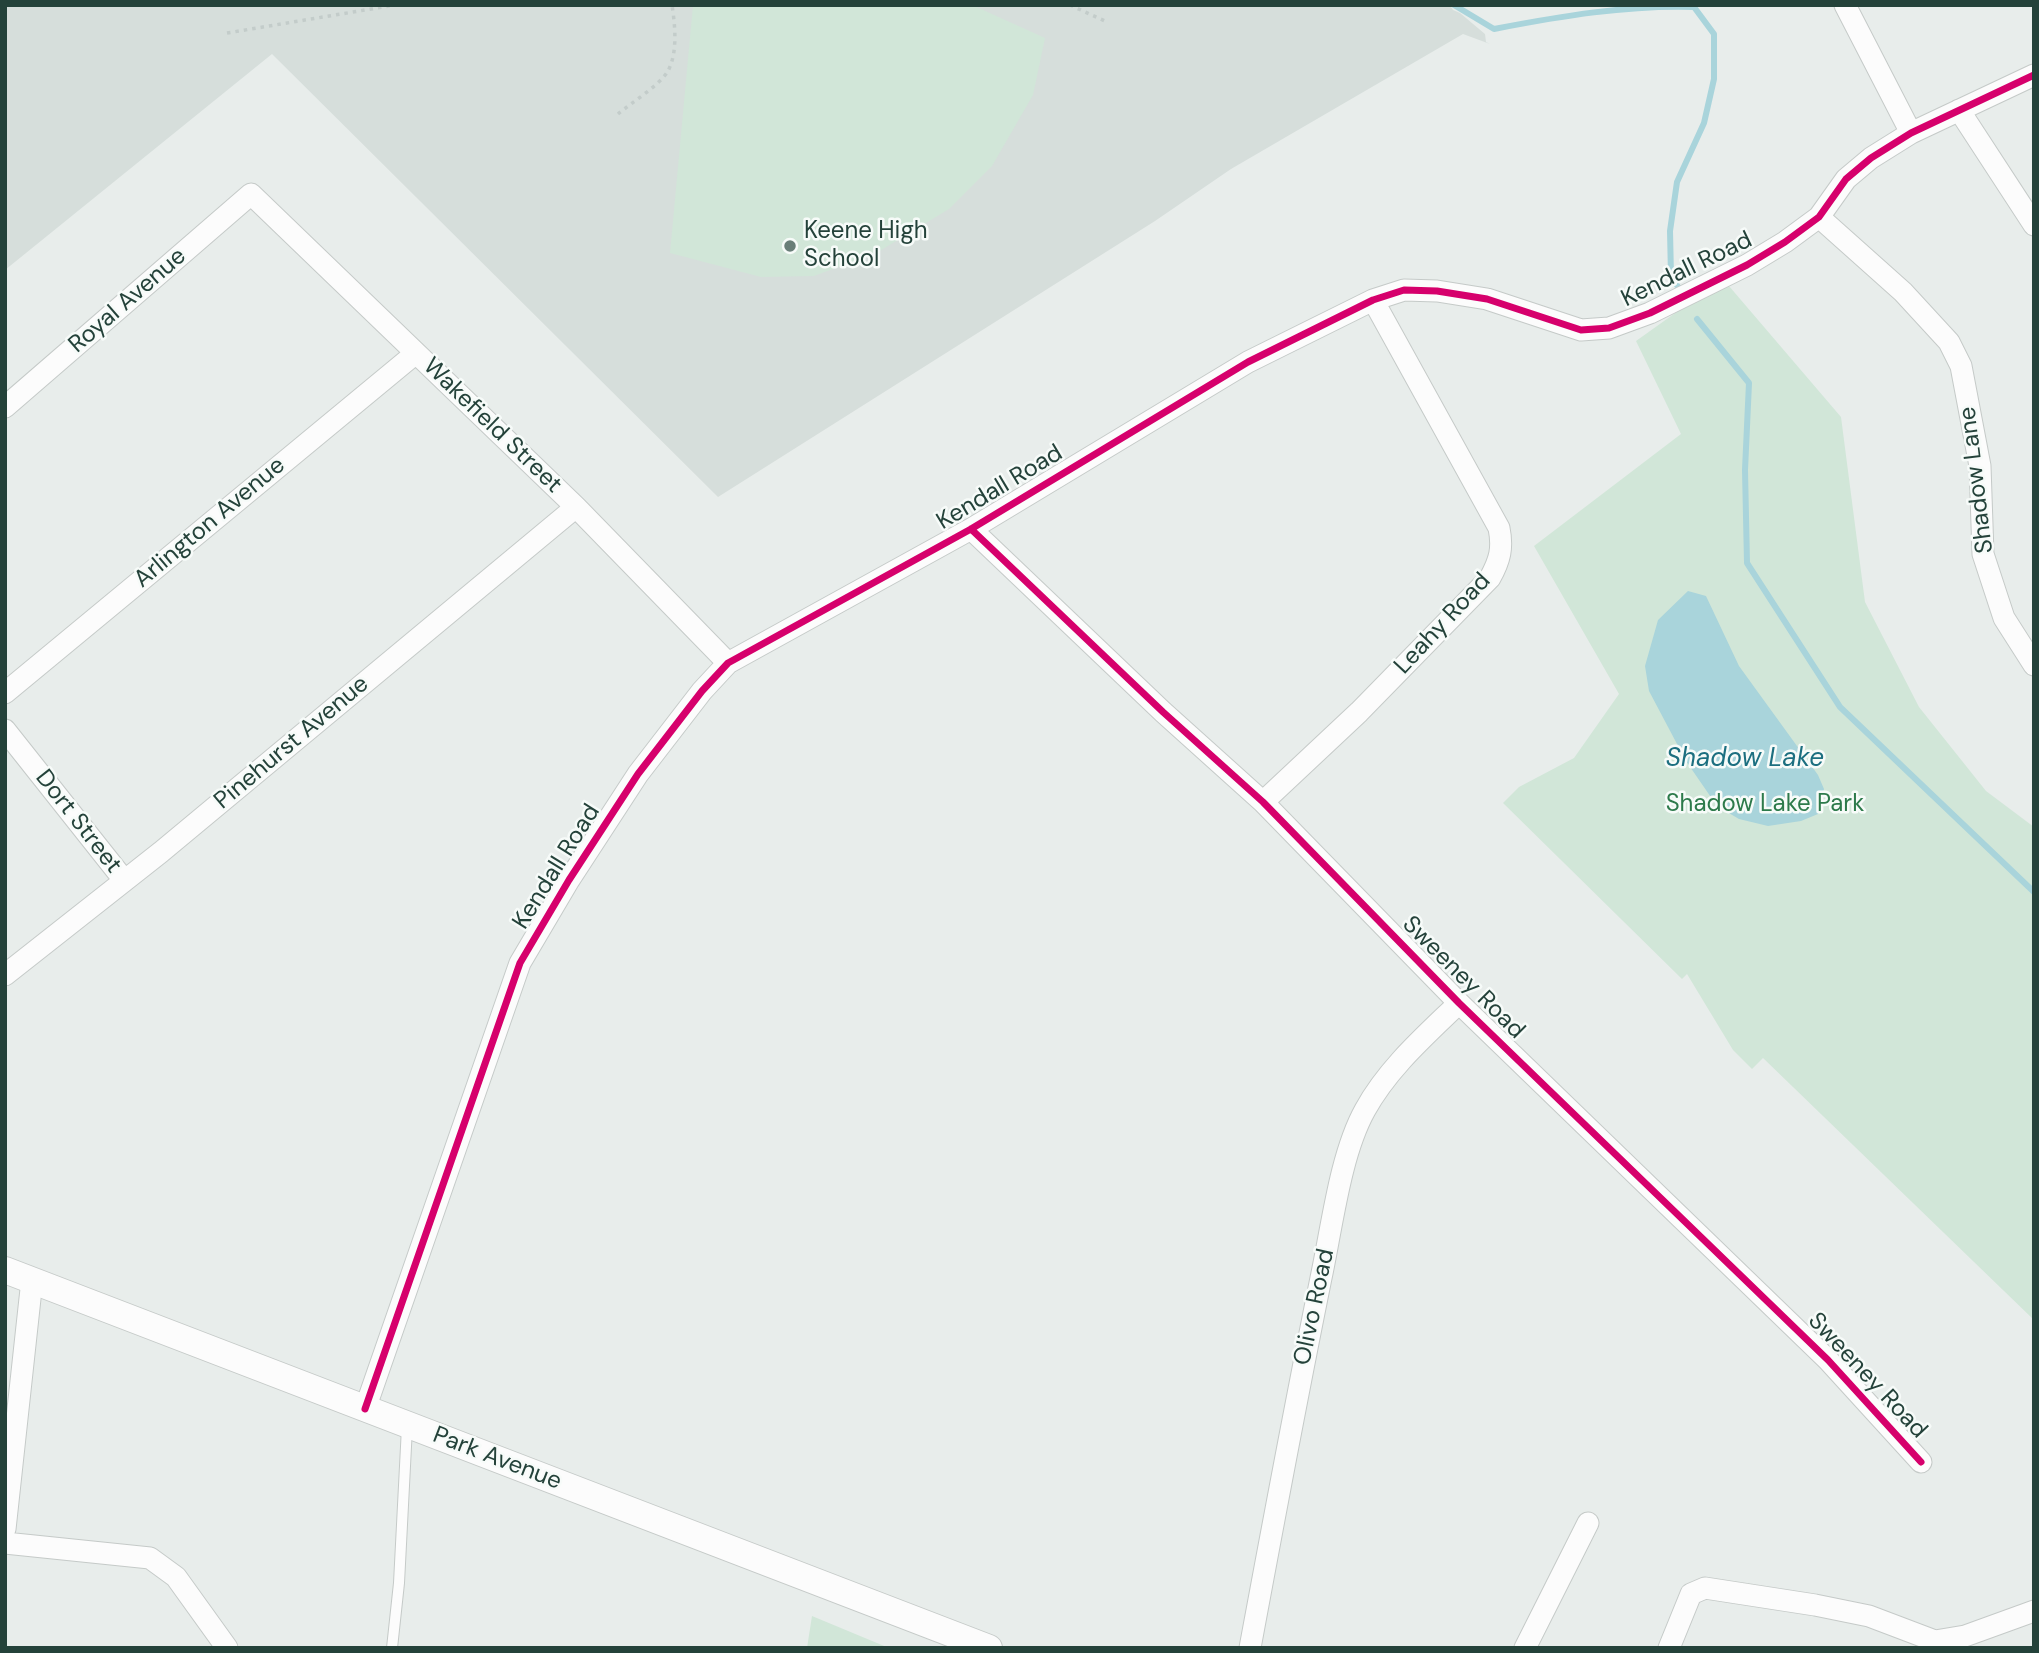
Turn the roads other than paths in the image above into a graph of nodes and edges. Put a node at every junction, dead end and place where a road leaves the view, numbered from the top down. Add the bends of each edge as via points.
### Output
1 (1845, 5) edge
2 (2034, 75) edge
3 (1959, 110) junction
4 (1911, 133) junction
5 (251, 194) joint
6 (1819, 216) junction
7 (2034, 225) edge
8 (1373, 300) junction
9 (416, 353) junction
10 (5, 407) edge
11 (576, 507) junction
12 (971, 529) junction
13 (728, 663) junction
14 (2034, 665) edge
15 (5, 693) edge
16 (5, 730) edge
17 (1263, 802) junction
18 (124, 880) junction
19 (5, 975) edge
20 (1459, 1003) junction
21 (5, 1270) edge
22 (32, 1280) junction
23 (365, 1409) junction
24 (407, 1424) junction
25 (1921, 1462) dead end
26 (1588, 1523) dead end
27 (5, 1529) edge
28 (5, 1543) edge
29 (2034, 1611) edge
30 (227, 1648) edge
31 (392, 1648) edge
32 (989, 1648) edge
33 (1250, 1648) edge
34 (1525, 1648) edge
35 (1668, 1648) edge

1 - 4 street
2 - 3 street, Kendall Road
3 - 4 street, Kendall Road
3 - 7 street
4 - 6 street, Kendall Road via 1846,179
5 - 9 street, Wakefield Street
5 - 10 street, Royal Avenue
6 - 8 street, Kendall Road via 1747,265 1609,328 1581,330 1487,299 1437,291 1404,290
6 - 14 street, Shadow Lane via 1903,292 1949,342 1961,366 1980,467 1983,554 2004,618
8 - 12 street, Kendall Road via 1248,362
8 - 17 street, Leahy Road via 1499,528 1500,561 1490,578 1359,712
9 - 11 street, Wakefield Street
9 - 15 street, Arlington Avenue
11 - 13 street, Wakefield Street
11 - 18 street, Pinehurst Avenue
12 - 13 street, Kendall Road
12 - 17 street, Sweeney Road
13 - 23 street, Kendall Road via 638,775 520,963
16 - 18 street, Dort Street
17 - 20 street, Sweeney Road
18 - 19 street, Pinehurst Avenue
20 - 25 street, Sweeney Road via 1828,1360
20 - 33 street, Olivo Road via 1385,1080 1353,1136 1303,1365
21 - 22 street, Park Avenue
22 - 23 street, Park Avenue
22 - 27 street
23 - 24 street, Park Avenue
24 - 31 lane
24 - 32 street, Park Avenue
26 - 34 street
28 - 30 street via 150,1558 176,1577
29 - 35 street via 1965,1636 1935,1641 1869,1616 1704,1588 1691,1594

